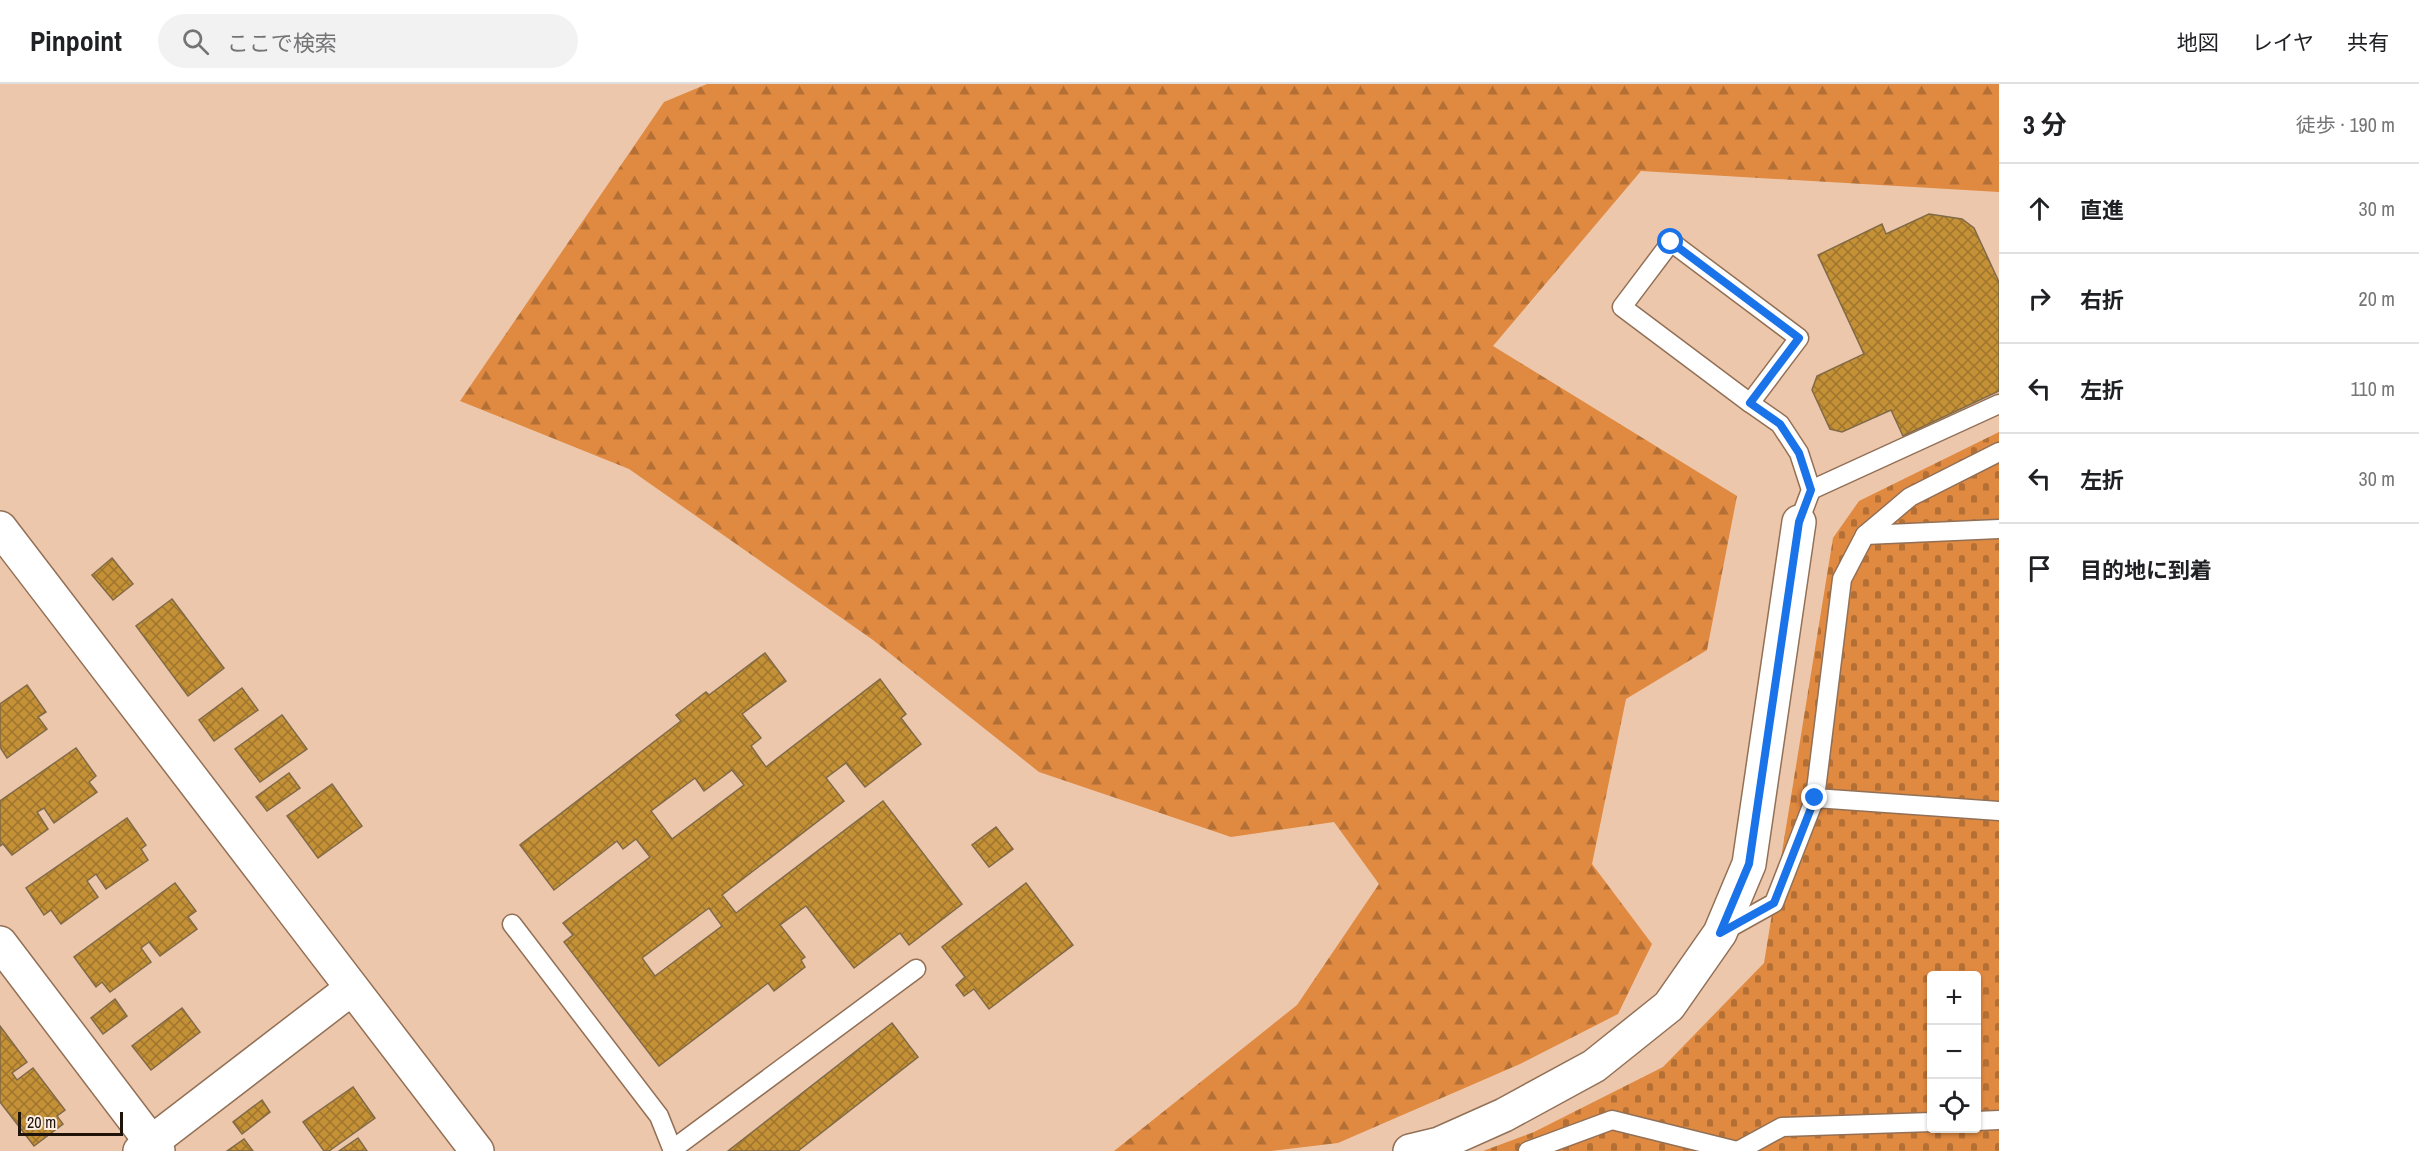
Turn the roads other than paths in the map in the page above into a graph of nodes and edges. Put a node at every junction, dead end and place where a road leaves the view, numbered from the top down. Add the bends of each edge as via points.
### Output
1 (1750, 403) junction
2 (1999, 404) edge
3 (1999, 452) edge
4 (1811, 490) junction
5 (1799, 522) joint
6 (0, 528) edge
7 (1999, 529) edge
8 (1864, 536) junction
9 (1815, 798) junction
10 (1999, 811) edge
11 (512, 924) dead end
12 (1720, 933) junction
13 (0, 943) edge
14 (916, 969) dead end
15 (351, 989) junction
16 (1999, 1120) edge
17 (1981, 1121) edge
18 (1927, 1122) edge
19 (150, 1148) edge
20 (1431, 1149) edge
21 (673, 1150) edge
22 (477, 1151) edge
23 (1528, 1151) edge
24 (1737, 1151) edge

1 - 1 lane via 1622,307 1671,242 1799,338
1 - 4 lane via 1780,424 1799,453
2 - 4 lane
3 - 8 lane via 1910,497
4 - 5 lane
5 - 12 street via 1749,864
6 - 15 street
7 - 8 lane
8 - 9 lane via 1842,579
9 - 10 lane
9 - 12 lane via 1774,903
11 - 21 lane via 659,1116
12 - 20 street via 1669,1006 1594,1066
13 - 19 street
14 - 21 lane
15 - 19 street
15 - 22 street
16 - 17 lane
18 - 24 lane via 1782,1127
23 - 24 lane via 1612,1120

